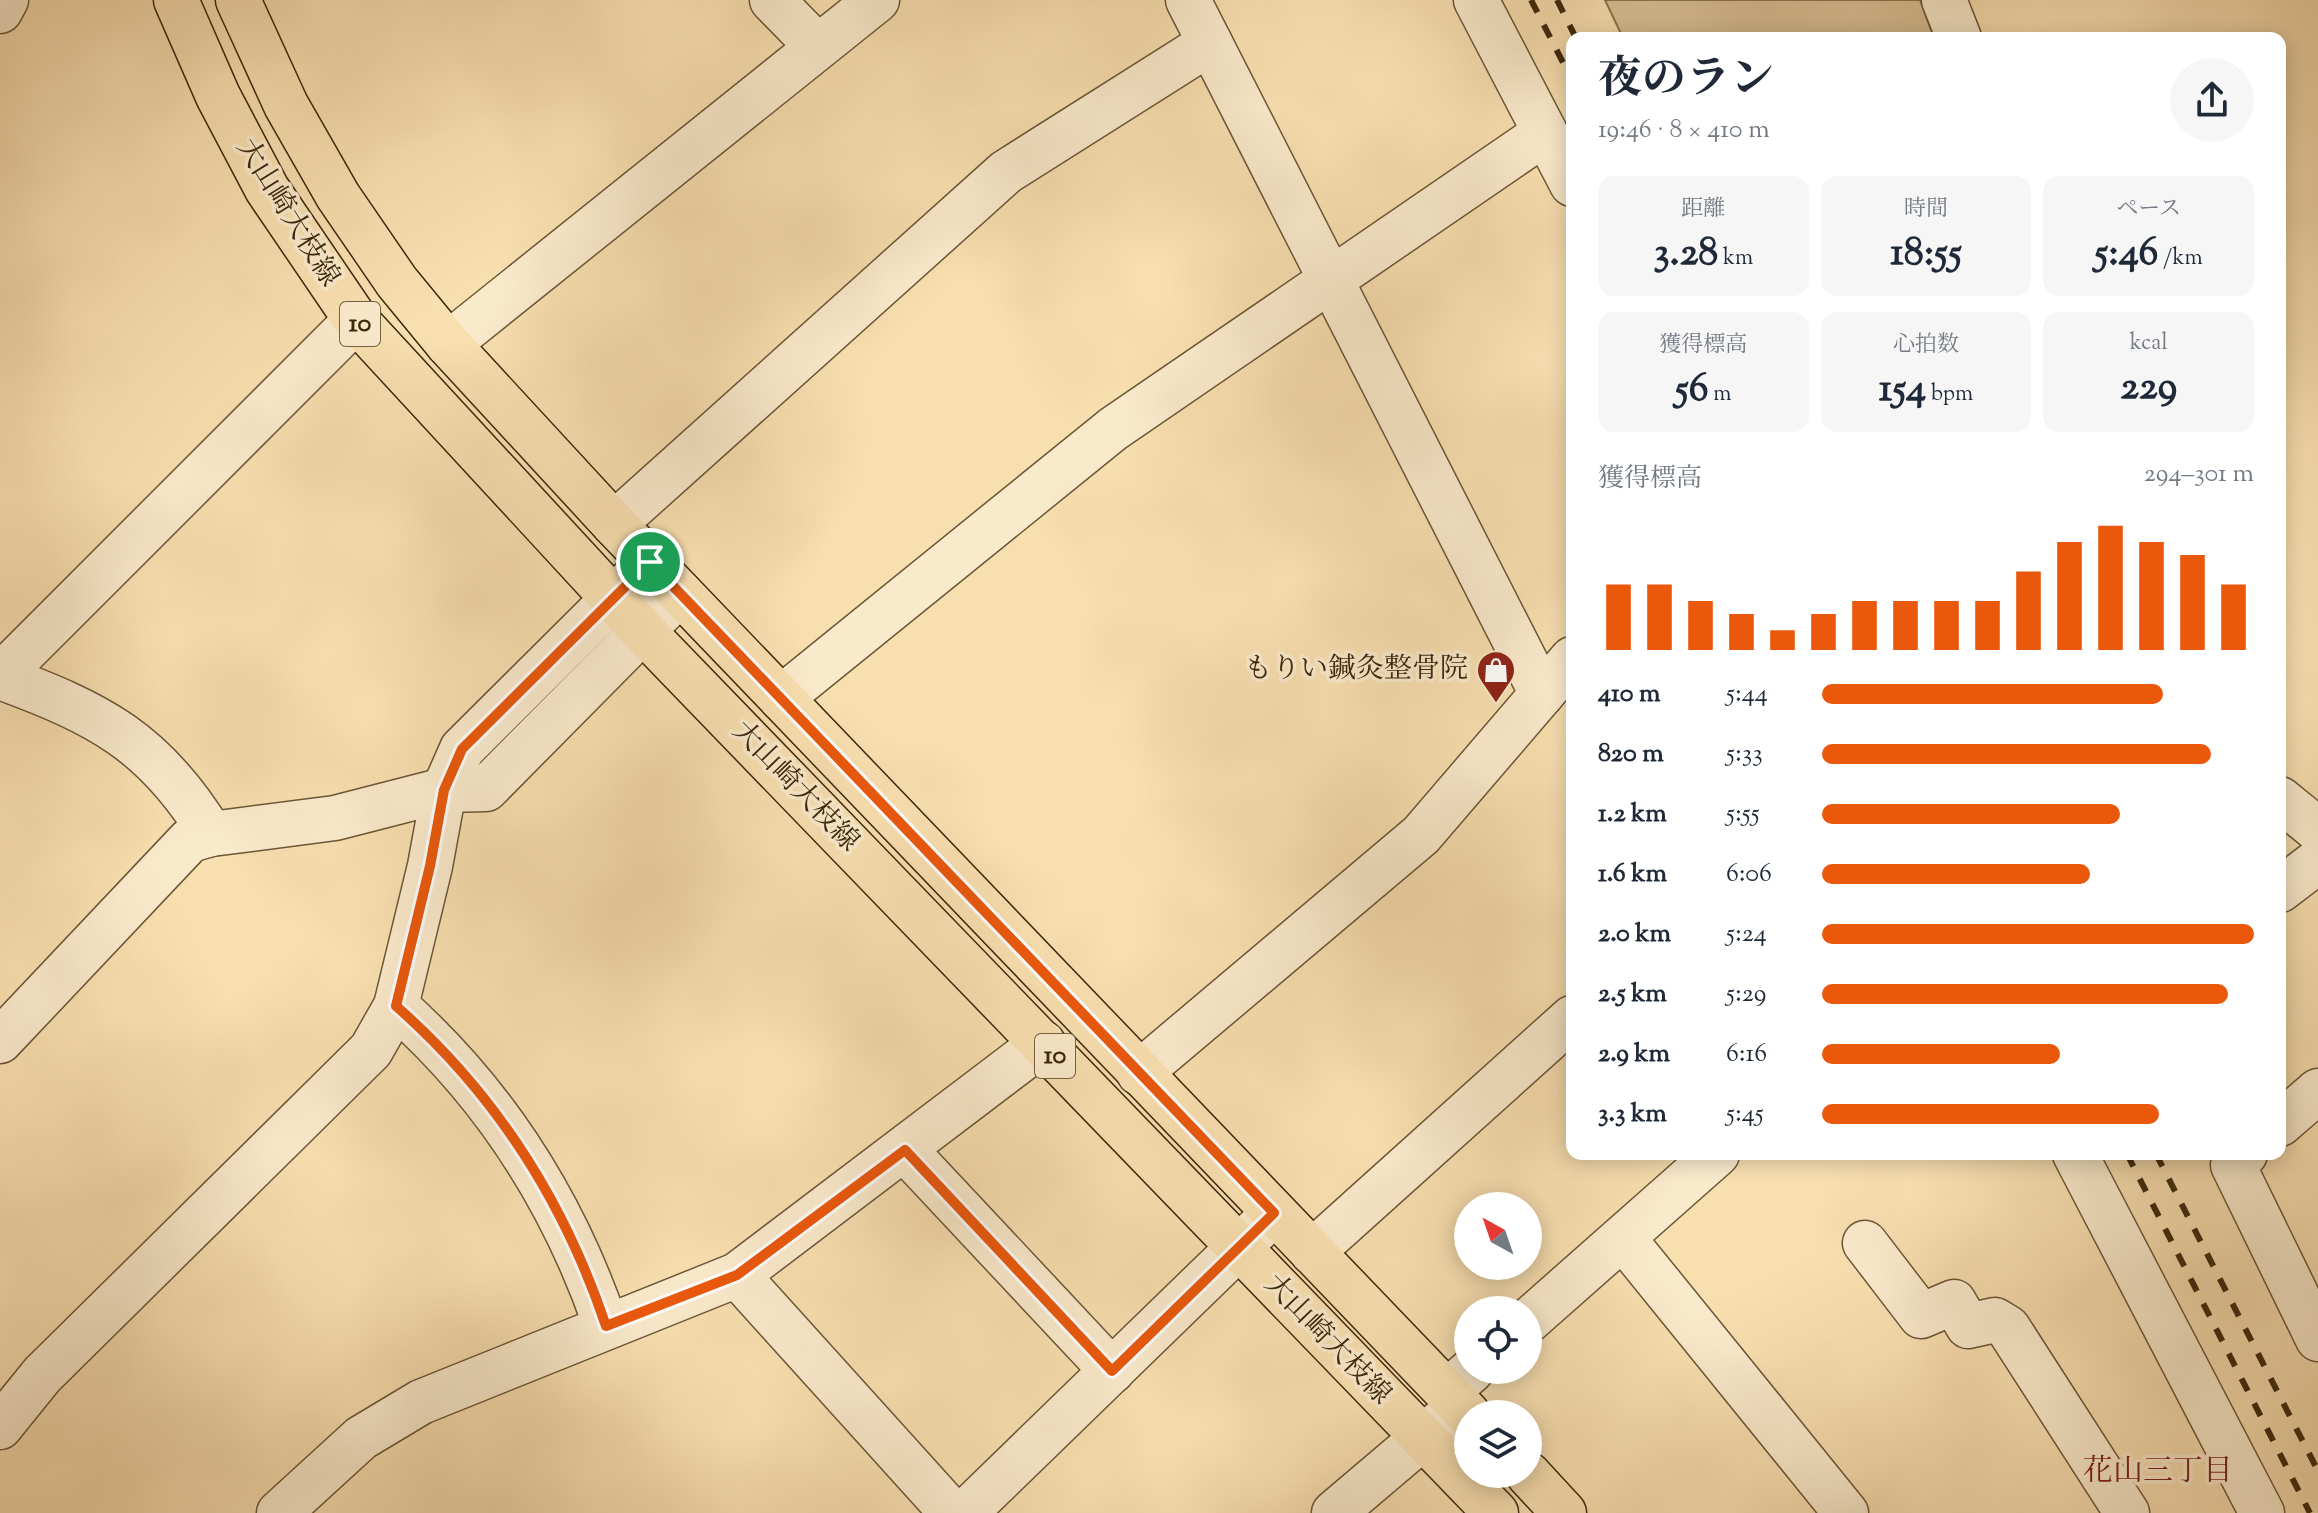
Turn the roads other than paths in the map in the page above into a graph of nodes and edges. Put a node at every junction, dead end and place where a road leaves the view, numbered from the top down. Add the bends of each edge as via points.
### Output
1 (6, 0) edge
2 (176, 0) edge
3 (238, 0) edge
4 (772, 0) edge
5 (877, 0) edge
6 (1188, 0) edge
7 (1476, 0) edge
8 (1944, 0) edge
9 (0, 11) edge
10 (1957, 32) edge
11 (1210, 43) junction
12 (817, 46) junction
13 (1545, 133) junction
14 (1566, 173) edge
15 (1329, 278) junction
16 (356, 320) junction
17 (448, 344) junction
18 (614, 524) junction
19 (665, 578) junction
20 (614, 599) junction
21 (643, 631) junction
22 (1566, 666) edge
23 (0, 676) edge
24 (1542, 694) junction
25 (781, 698) junction
26 (444, 790) junction
27 (2286, 804) edge
28 (2318, 830) edge
29 (211, 834) junction
30 (2318, 861) edge
31 (2286, 885) edge
32 (396, 1006) junction
33 (1566, 1023) edge
34 (0, 1041) edge
35 (1043, 1043) junction
36 (1139, 1073) junction
37 (2318, 1091) edge
38 (2286, 1119) edge
39 (905, 1150) junction
40 (1710, 1160) edge
41 (2078, 1160) edge
42 (2238, 1160) edge
43 (1274, 1213) junction
44 (1623, 1238) junction
45 (1865, 1243) dead end
46 (1238, 1248) junction
47 (1312, 1252) junction
48 (737, 1275) junction
49 (1542, 1309) edge
50 (606, 1326) junction
51 (2318, 1339) edge
52 (1112, 1371) junction
53 (1462, 1396) edge
54 (0, 1427) edge
55 (1423, 1439) junction
56 (1541, 1488) edge
57 (279, 1513) edge
58 (952, 1513) edge
59 (965, 1513) edge
60 (1334, 1513) edge
61 (1496, 1513) edge
62 (1564, 1513) edge
63 (1846, 1513) edge
64 (2127, 1513) edge
65 (2262, 1513) edge

1 - 9 street
2 - 16 main road, 大山崎大枝線 / 10 via 262,178
3 - 17 main road, 大山崎大枝線 / 10 via 286,105 338,196
4 - 12 street
5 - 12 street
6 - 11 street
7 - 13 street
8 - 10 street
11 - 15 street
11 - 18 street via 1006,172
12 - 17 street
13 - 14 street
13 - 15 street
15 - 24 street
15 - 25 street via 1113,429
16 - 20 main road, 大山崎大枝線 / 10
16 - 23 street
17 - 18 main road, 大山崎大枝線 / 10
18 - 19 main road, 大山崎大枝線 / 10
19 - 20 street
19 - 21 street
19 - 25 main road, 大山崎大枝線 / 10
20 - 21 main road, 大山崎大枝線 / 10
20 - 26 street via 462,749
21 - 26 street via 486,789
21 - 35 main road, 大山崎大枝線 / 10
22 - 24 street
23 - 29 street via 71,703 120,731 162,767
24 - 36 street via 1421,835
25 - 36 main road, 大山崎大枝線 / 10
26 - 29 street via 335,818
26 - 32 street
27 - 28 street
29 - 34 street via 190,840
30 - 31 street
32 - 50 street via 465,1074 524,1151 571,1236
32 - 54 street via 354,1070 42,1375
33 - 47 street
35 - 39 street
35 - 46 main road, 大山崎大枝線 / 10
36 - 43 main road, 大山崎大枝線 / 10
37 - 38 street
39 - 48 street
39 - 52 street
40 - 44 street
41 - 65 street
42 - 51 street via 2233,1165
43 - 46 street
43 - 47 main road, 大山崎大枝線 / 10
44 - 49 street
44 - 63 street
45 - 64 street via 1921,1316 1954,1302 1968,1326 1995,1320 2008,1328
46 - 52 street
46 - 55 main road, 大山崎大枝線 / 10
47 - 53 main road, 大山崎大枝線 / 10
48 - 50 street
48 - 58 street
50 - 57 street via 390,1419 334,1460
52 - 59 street
53 - 55 street
55 - 60 street
55 - 61 main road, 大山崎大枝線 / 10
56 - 62 main road

